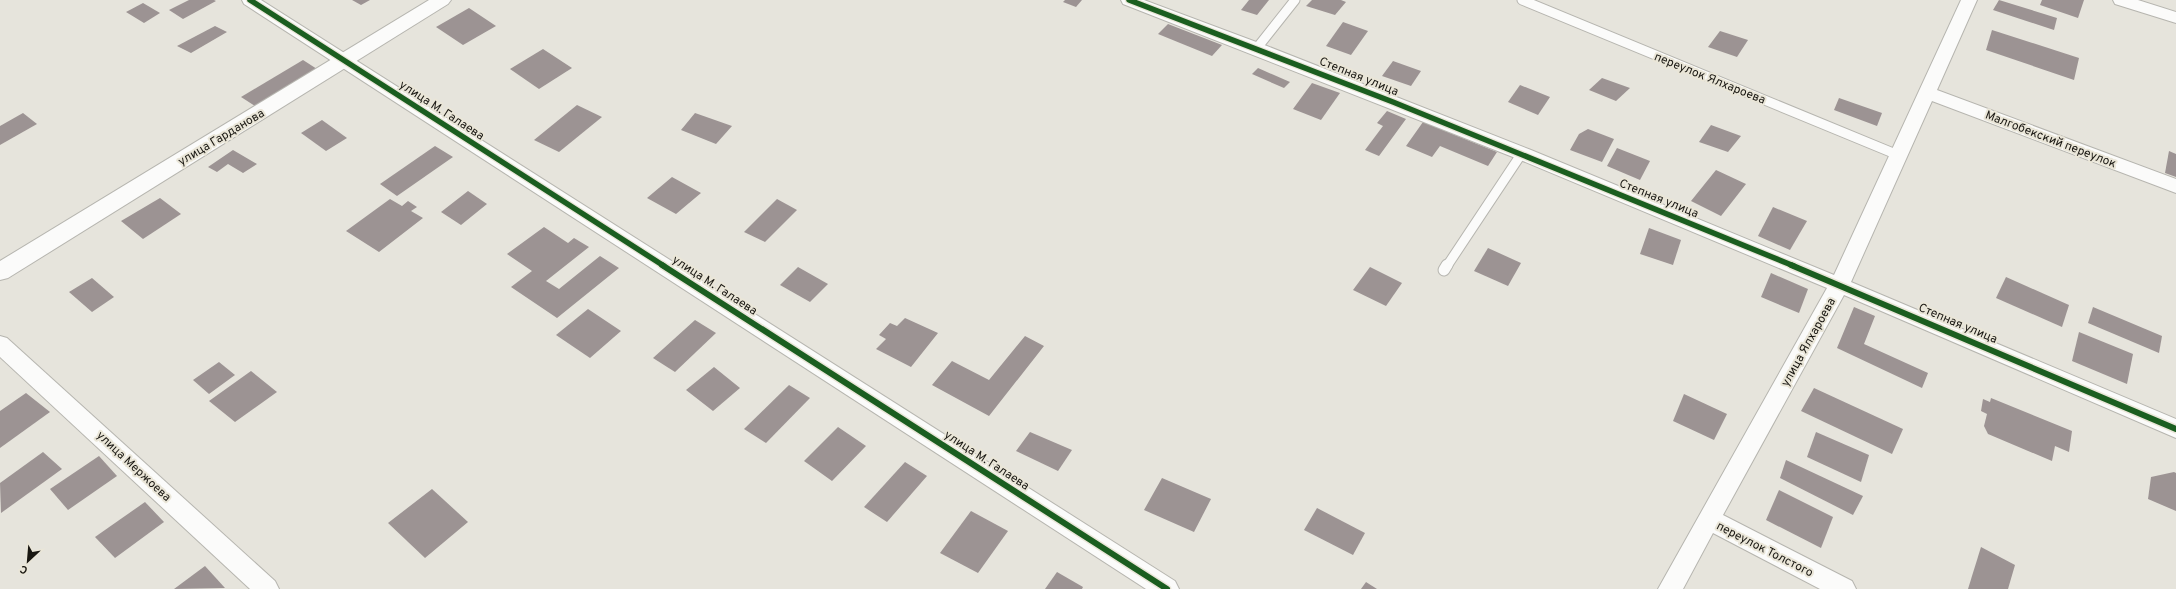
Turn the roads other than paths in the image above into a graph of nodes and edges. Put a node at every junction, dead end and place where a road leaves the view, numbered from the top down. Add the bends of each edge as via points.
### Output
1 (250, 0) edge
2 (442, 0) edge
3 (1129, 0) edge
4 (1295, 0) edge
5 (1522, 0) edge
6 (1969, 0) edge
7 (2121, 0) edge
8 (2176, 18) edge
9 (1258, 48) junction
10 (346, 61) junction
11 (1926, 92) junction
12 (1522, 153) junction
13 (1898, 155) junction
14 (2176, 186) edge
15 (1444, 270) dead end
16 (0, 272) edge
17 (1840, 284) junction
18 (0, 344) edge
19 (2176, 429) edge
20 (1708, 519) junction
21 (267, 589) edge
22 (1167, 589) edge
23 (1670, 589) edge
24 (1844, 589) edge

1 - 10 street, улица М. Галаева
2 - 10 street, улица Гарданова
3 - 9 street, Степная улица
4 - 9 lane
5 - 13 lane, переулок Ялхароева
6 - 11 street, улица Ялхароева
7 - 8 street
9 - 12 street, Степная улица
10 - 16 street, улица Гарданова
10 - 22 street, улица М. Галаева
11 - 13 street, улица Ялхароева
11 - 14 street, Малгобекский переулок
12 - 15 lane
12 - 17 street, Степная улица
13 - 17 street, улица Ялхароева
17 - 19 street, Степная улица
17 - 20 street, улица Ялхароева
18 - 21 street, улица Мержоева
20 - 23 street, улица Ялхароева
20 - 24 street, переулок Толстого

